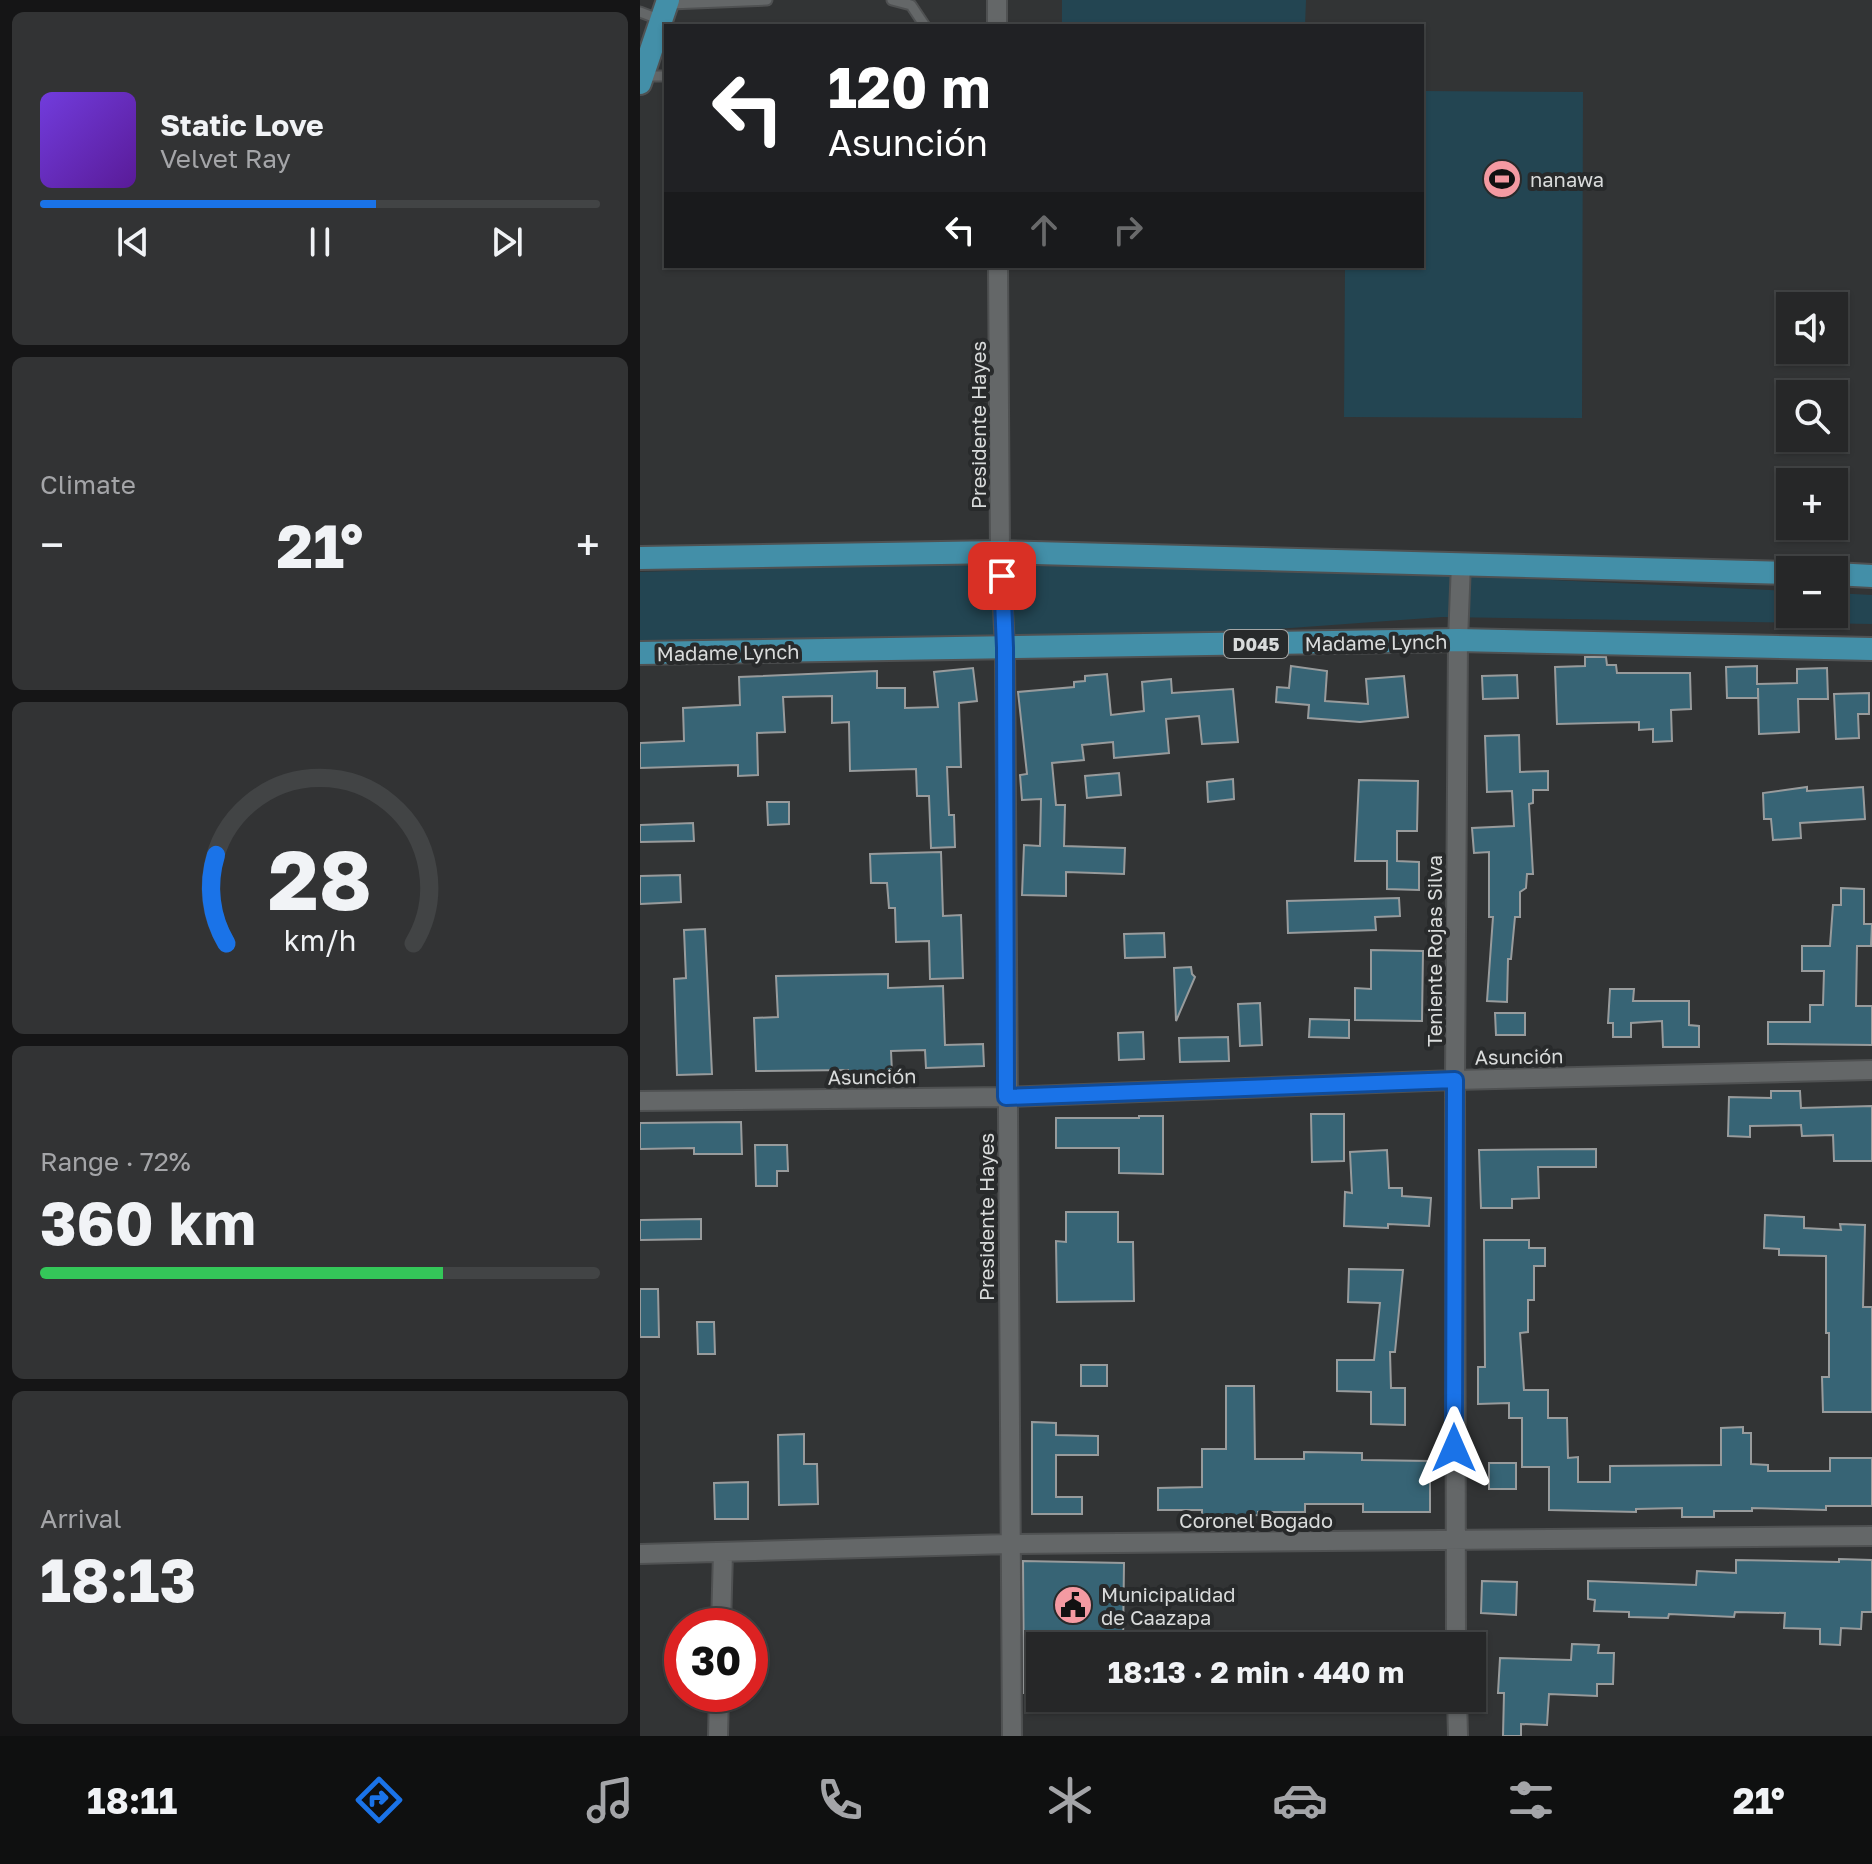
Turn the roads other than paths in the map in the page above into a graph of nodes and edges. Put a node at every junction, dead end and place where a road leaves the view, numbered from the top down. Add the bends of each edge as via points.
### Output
1 (767, 0) edge
2 (892, 0) edge
3 (997, 0) edge
4 (659, 9) edge
5 (924, 24) edge
6 (997, 24) edge
7 (664, 76) edge
8 (641, 80) edge
9 (998, 268) edge
10 (1000, 552) junction
11 (640, 558) edge
12 (1461, 563) junction
13 (1776, 573) edge
14 (1848, 575) edge
15 (1872, 576) edge
16 (1458, 640) junction
17 (1005, 648) junction
18 (1872, 649) edge
19 (640, 653) edge
20 (1872, 1070) edge
21 (1455, 1080) junction
22 (1006, 1097) junction
23 (640, 1101) edge
24 (1872, 1536) edge
25 (1454, 1540) junction
26 (1010, 1544) junction
27 (723, 1552) junction
28 (640, 1554) edge
29 (721, 1608) edge
30 (1456, 1632) edge
31 (719, 1712) edge
32 (1457, 1712) edge
33 (718, 1736) edge
34 (1012, 1736) edge
35 (1458, 1736) edge

1 - 4 lane
2 - 5 lane via 911,5
3 - 6 street
4 - 8 main road
7 - 8 lane
9 - 10 street, Presidente Hayes
10 - 11 main road
10 - 12 main road
10 - 17 street, Presidente Hayes
12 - 13 main road
12 - 16 street, Teniente Rojas Silva
14 - 15 main road
16 - 17 main road, Madame Lynch / D045
16 - 18 main road, Madame Lynch / D045
16 - 21 street, Teniente Rojas Silva
17 - 19 main road, Madame Lynch / D045
17 - 22 street, Presidente Hayes
20 - 21 street, Asunción
21 - 22 street, Asunción
21 - 25 street, Teniente Rojas Silva
22 - 23 street, Asunción
22 - 26 street, Presidente Hayes
24 - 25 street, Coronel Bogado
25 - 26 street, Coronel Bogado
25 - 30 street, Teniente Rojas Silva
26 - 27 street, Coronel Bogado
26 - 34 street, Presidente Hayes
27 - 28 street, Coronel Bogado
27 - 29 street
31 - 33 street
32 - 35 street

